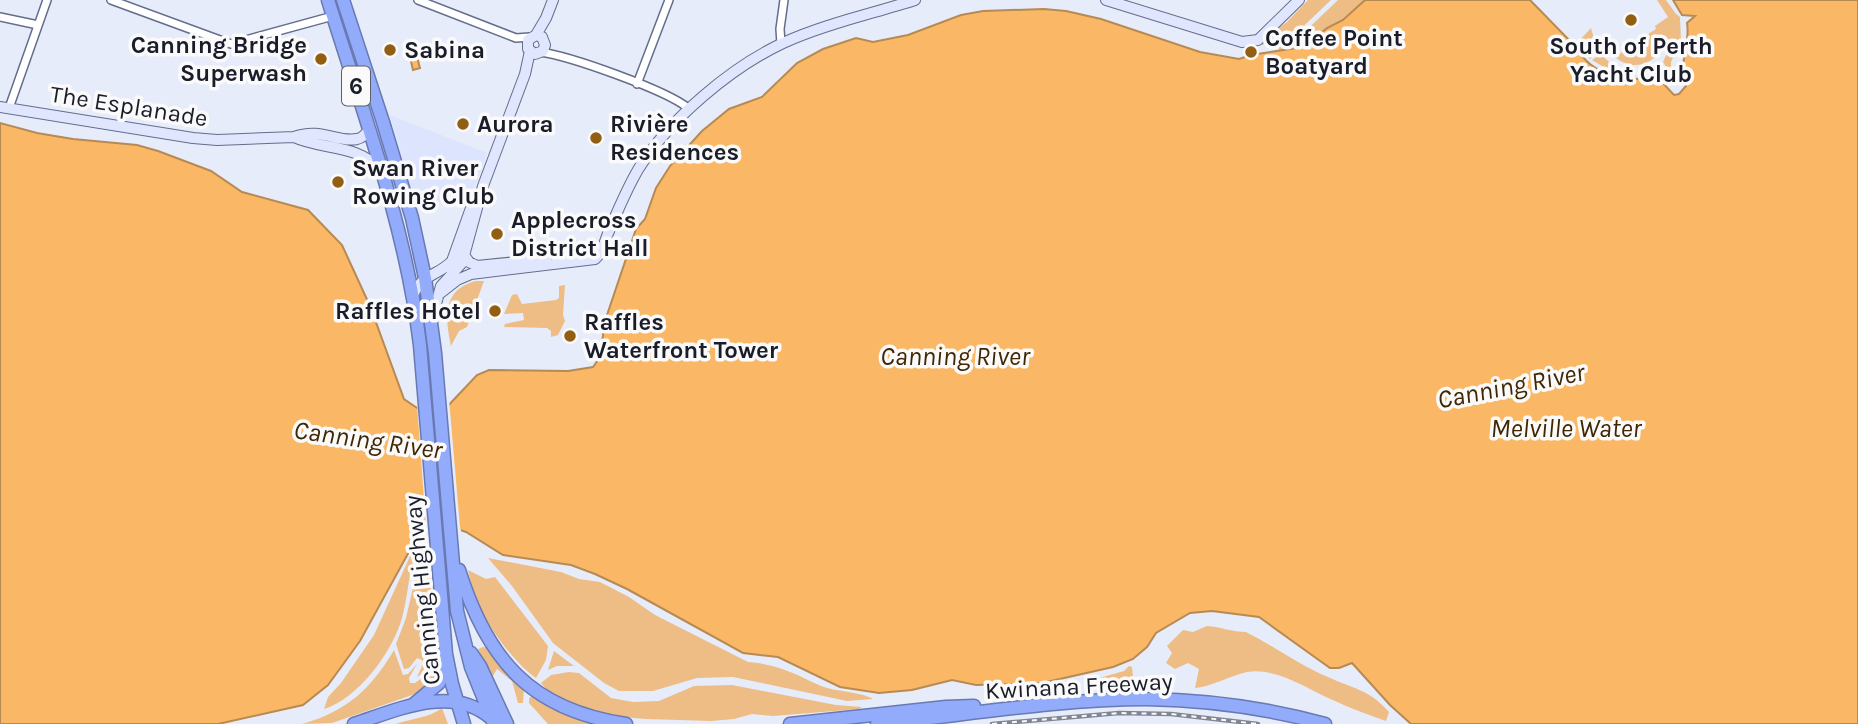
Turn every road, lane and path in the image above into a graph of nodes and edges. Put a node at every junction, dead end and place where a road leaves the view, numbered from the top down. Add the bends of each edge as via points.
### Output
1 (47, 0) edge
2 (111, 0) edge
3 (328, 0) edge
4 (343, 0) edge
5 (418, 0) edge
6 (553, 0) edge
7 (670, 0) edge
8 (784, 0) edge
9 (915, 0) edge
10 (1106, 0) edge
11 (1293, 3) edge
12 (1134, 4) edge
13 (333, 16) junction
14 (0, 18) edge
15 (38, 25) junction
16 (781, 44) junction
17 (536, 45) junction
18 (638, 84) junction
19 (4, 108) edge
20 (688, 108) junction
21 (369, 129) junction
22 (294, 137) junction
23 (383, 173) junction
24 (483, 186) junction
25 (606, 239) junction
26 (464, 255) junction
27 (425, 278) junction
28 (439, 294) junction
29 (413, 295) junction
30 (432, 323) junction
31 (452, 546) junction
32 (465, 645) junction
33 (446, 654) junction
34 (456, 701) junction
35 (1065, 704) junction
36 (413, 705) junction
37 (492, 721) edge
38 (354, 724) edge
39 (464, 724) edge
40 (506, 724) edge
41 (626, 724) edge
42 (790, 724) edge
43 (877, 724) edge
44 (1325, 724) edge

1 - 15 street
2 - 13 street via 231,44
3 - 13 highway, Canning Highway / 6
4 - 27 highway, Canning Highway / 6 via 412,218
5 - 17 street
6 - 17 street
7 - 18 street
8 - 16 street
9 - 16 street
10 - 12 street
11 - 12 street via 1258,40 1242,42
13 - 21 highway, Canning Highway / 6
14 - 15 street
15 - 19 street
16 - 20 street
17 - 18 street
17 - 24 street
18 - 20 street
19 - 22 street, The Esplanade via 180,137
20 - 25 street via 639,169
21 - 22 street, The Esplanade via 356,139 317,133
21 - 23 highway, Canning Highway / 6
22 - 23 street, The Esplanade via 359,154
23 - 29 highway, Canning Highway / 6
24 - 26 street
24 - 27 street via 452,261
25 - 26 street via 582,256 477,266
25 - 28 street via 595,259 471,274
26 - 28 street
27 - 29 street
27 - 30 highway, Canning Highway / 6
28 - 30 street
29 - 33 highway, Canning Highway / 6
30 - 31 highway, Canning Highway / 6
31 - 32 highway, Canning Highway / 6 via 457,611
31 - 41 highway via 474,615 516,674 565,709
32 - 37 highway, Canning Highway / 6
32 - 40 highway via 480,666
33 - 34 highway, Canning Highway / 6
33 - 36 highway via 439,682
34 - 36 highway
34 - 37 highway via 481,710
34 - 39 highway, Canning Highway / 6
35 - 42 highway via 946,707
35 - 43 highway, Kwinana Freeway
35 - 44 highway, Kwinana Freeway via 1144,699 1200,702
36 - 38 highway

